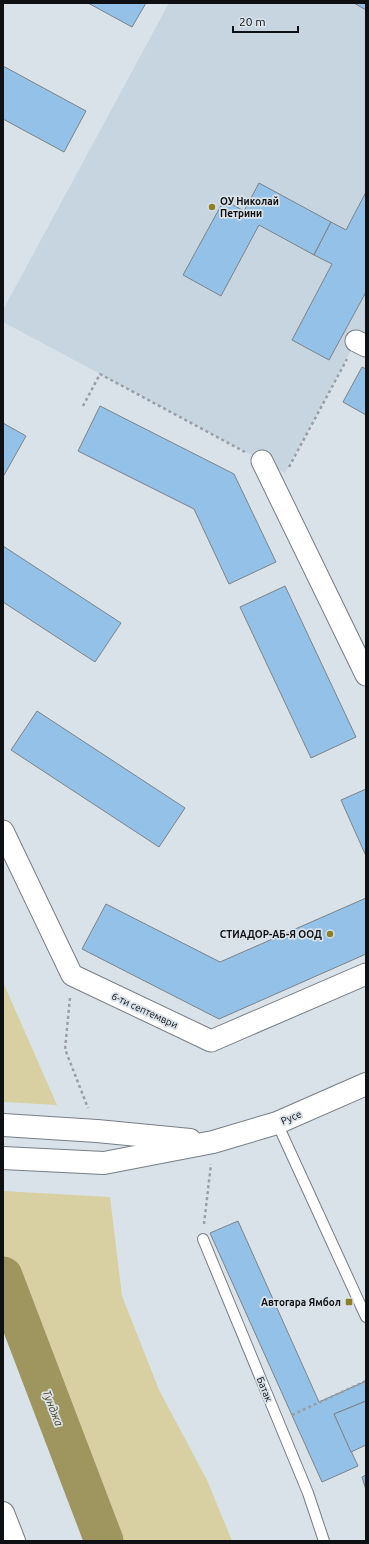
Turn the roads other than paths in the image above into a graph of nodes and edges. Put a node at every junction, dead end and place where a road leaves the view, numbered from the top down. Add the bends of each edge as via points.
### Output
1 (262, 461) road end
2 (366, 675) edge
3 (3, 831) edge
4 (366, 974) edge
5 (366, 1084) edge
6 (277, 1123) junction
7 (3, 1125) edge
8 (213, 1142) junction
9 (3, 1158) edge
10 (203, 1239) dead end
11 (366, 1317) edge
12 (3, 1513) edge
13 (14, 1541) edge
14 (324, 1541) edge

1 - 2 street
3 - 4 street, 6-ти септември via 72,975 210,1041
5 - 6 street, Русе
6 - 8 street, Русе
6 - 11 lane
7 - 8 street
8 - 9 street, Русе via 104,1164
10 - 14 lane, Батак via 308,1493
12 - 13 street

